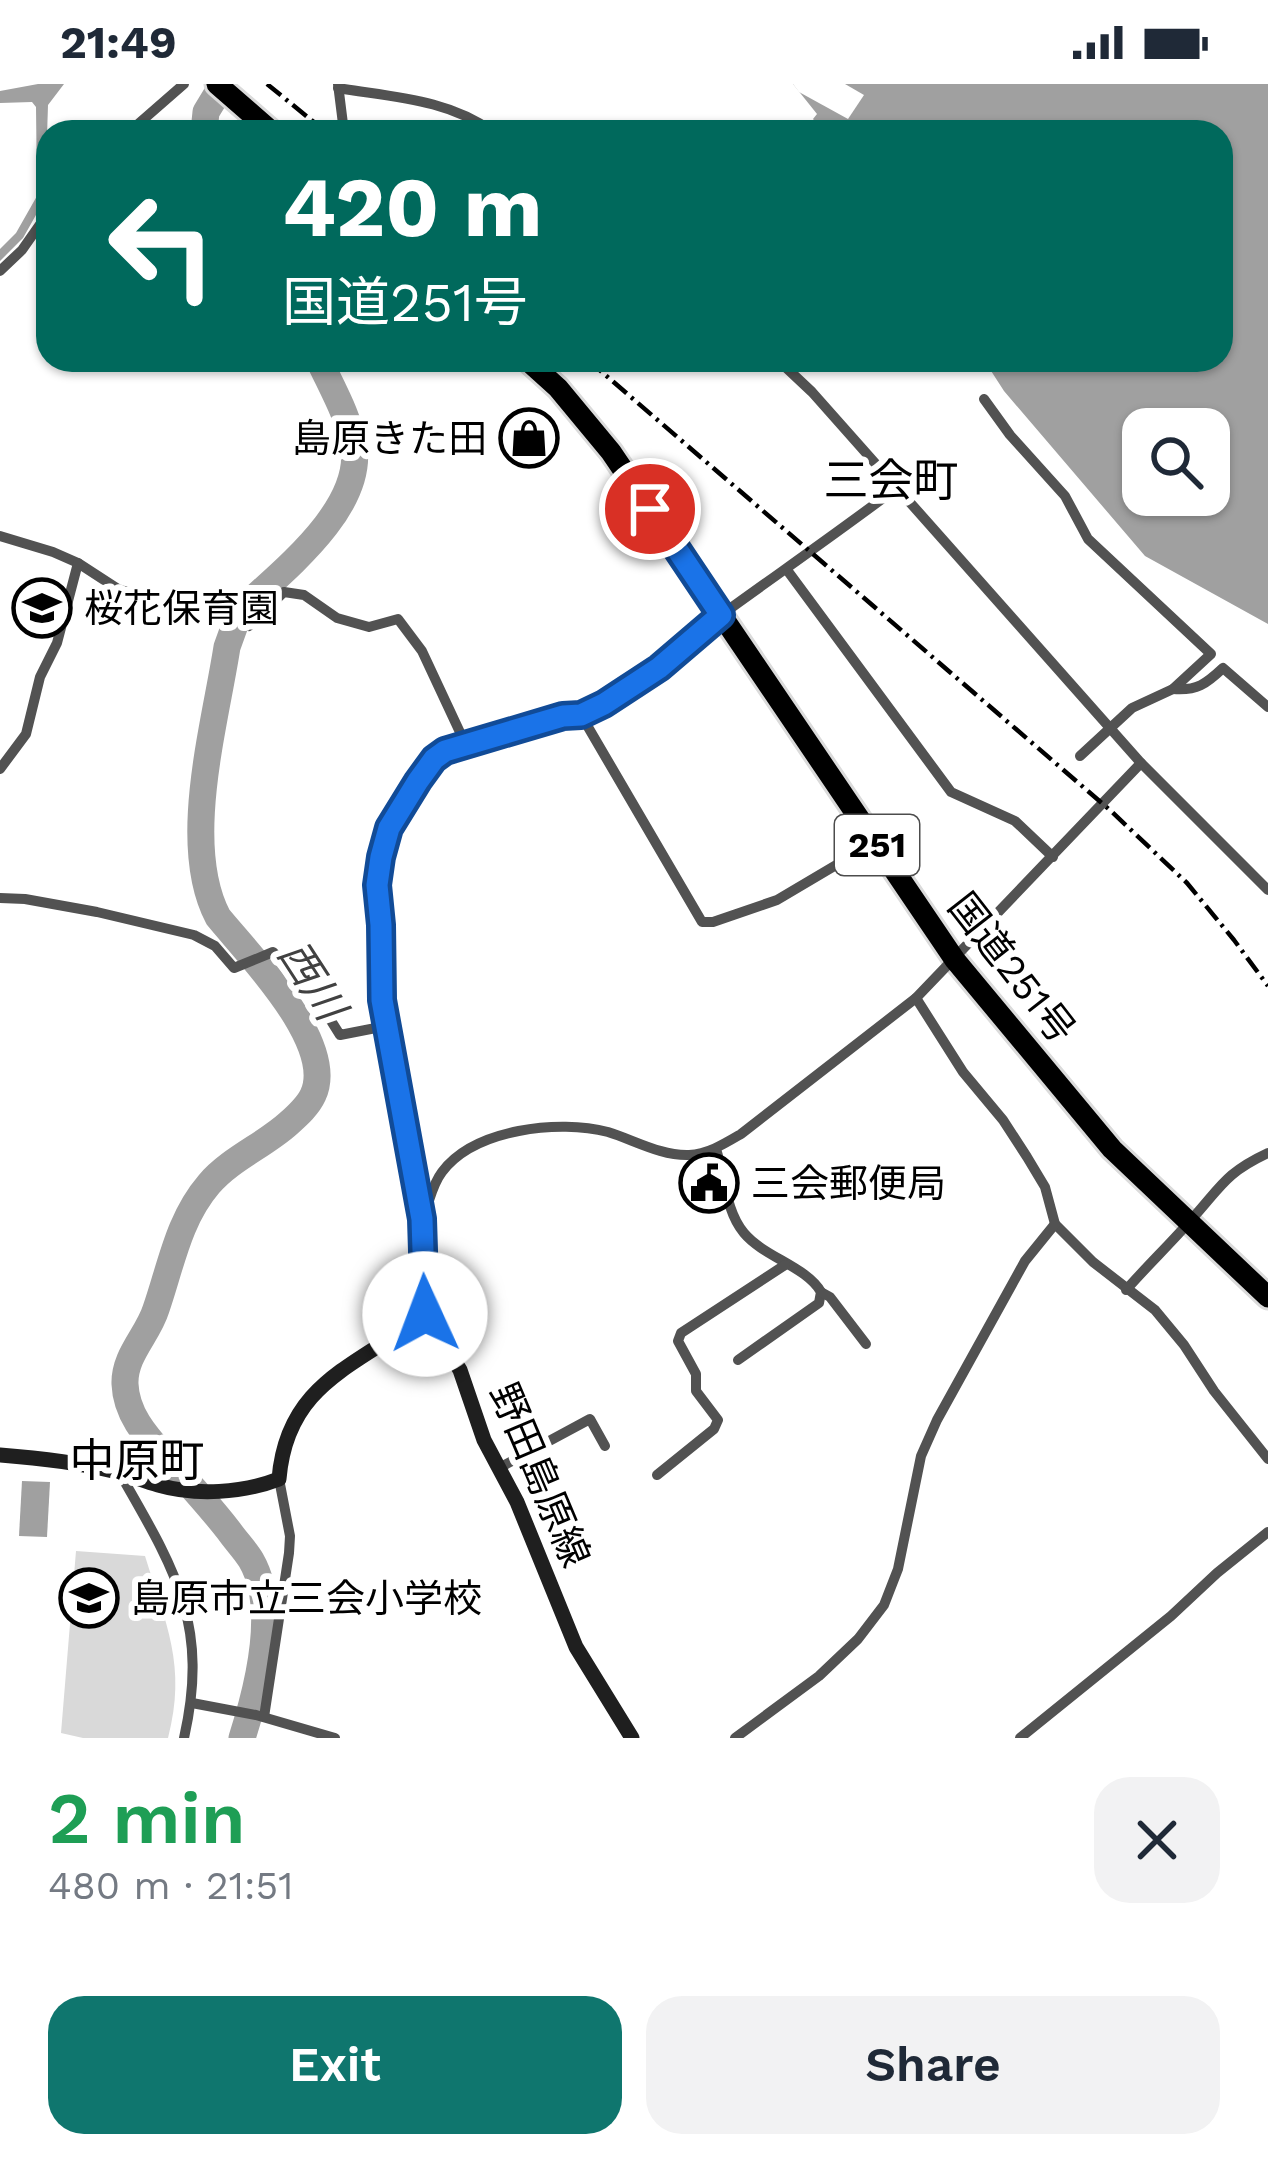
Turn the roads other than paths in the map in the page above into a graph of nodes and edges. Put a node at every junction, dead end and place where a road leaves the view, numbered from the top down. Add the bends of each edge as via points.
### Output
1 (184, 84) edge
2 (338, 86) edge
3 (224, 90) edge
4 (143, 120) edge
5 (258, 120) edge
6 (342, 120) edge
7 (477, 120) edge
8 (36, 230) edge
9 (0, 272) edge
10 (541, 372) edge
11 (791, 372) edge
12 (984, 399) dead end
13 (898, 487) junction
14 (0, 536) edge
15 (78, 563) junction
16 (787, 570) junction
17 (721, 615) junction
18 (1173, 689) junction
19 (1268, 707) edge
20 (581, 715) junction
21 (1110, 727) junction
22 (465, 743) junction
23 (1080, 757) dead end
24 (1142, 763) junction
25 (0, 770) edge
26 (874, 842) junction
27 (1052, 857) junction
28 (1268, 890) edge
29 (0, 898) edge
30 (955, 960) junction
31 (916, 998) junction
32 (386, 1026) junction
33 (716, 1149) junction
34 (1268, 1153) edge
35 (422, 1219) junction
36 (1190, 1222) junction
37 (1055, 1224) junction
38 (785, 1264) junction
39 (1126, 1290) junction
40 (821, 1292) junction
41 (1268, 1297) edge
42 (425, 1314) junction
43 (866, 1344) dead end
44 (738, 1360) dead end
45 (605, 1446) dead end
46 (0, 1455) edge
47 (1268, 1459) edge
48 (499, 1468) junction
49 (119, 1472) junction
50 (657, 1474) dead end
51 (279, 1479) junction
52 (1268, 1533) edge
53 (192, 1703) junction
54 (260, 1716) junction
55 (184, 1738) edge
56 (335, 1738) edge
57 (632, 1738) edge
58 (735, 1738) edge
59 (1020, 1738) edge

1 - 4 street
2 - 6 street
2 - 7 street via 446,106
3 - 5 highway
8 - 9 street
10 - 17 highway, 国道251号 / 251 via 611,452
11 - 13 street
12 - 18 street via 1065,496 1088,539 1211,654
13 - 16 street
13 - 21 street
14 - 15 street
15 - 22 street via 118,589 154,602 209,603 249,626 284,592 369,627 398,620 422,651
15 - 25 street via 26,734
16 - 17 street
16 - 27 street via 951,792 1016,821
17 - 20 street via 659,668
17 - 26 highway, 国道251号 / 251
18 - 19 street via 1196,690 1223,668
18 - 21 street
20 - 22 street
20 - 26 street via 702,922 777,900
21 - 23 street
21 - 24 street
22 - 32 street via 434,759 389,828 377,885
24 - 27 street
24 - 28 street
26 - 30 highway, 国道251号 / 251
27 - 30 street
29 - 32 street via 194,934 234,968 273,952 340,1035
30 - 31 street
30 - 36 highway, 国道251号 / 251 via 1112,1149
31 - 33 street
31 - 37 street via 1027,1157
32 - 35 street
33 - 35 street via 678,1154 566,1126 513,1132 451,1160
33 - 38 street via 741,1230
34 - 36 street via 1225,1178
35 - 42 street
36 - 39 street
36 - 41 highway, 国道251号 / 251
37 - 39 street
37 - 58 street via 1025,1261 921,1456 884,1605 859,1640
38 - 40 street
38 - 50 street via 681,1333 694,1387 718,1425
39 - 47 street via 1155,1310
40 - 43 street
40 - 44 street via 819,1303
42 - 48 main road, 野田島原線 via 460,1370
42 - 51 main road via 313,1393 287,1436
45 - 48 street via 590,1419
46 - 49 main road
48 - 57 main road, 野田島原線 via 577,1647
49 - 51 main road via 209,1491
49 - 53 street via 179,1585
51 - 54 street via 289,1553
52 - 59 street
53 - 54 street
53 - 55 street
54 - 56 street

